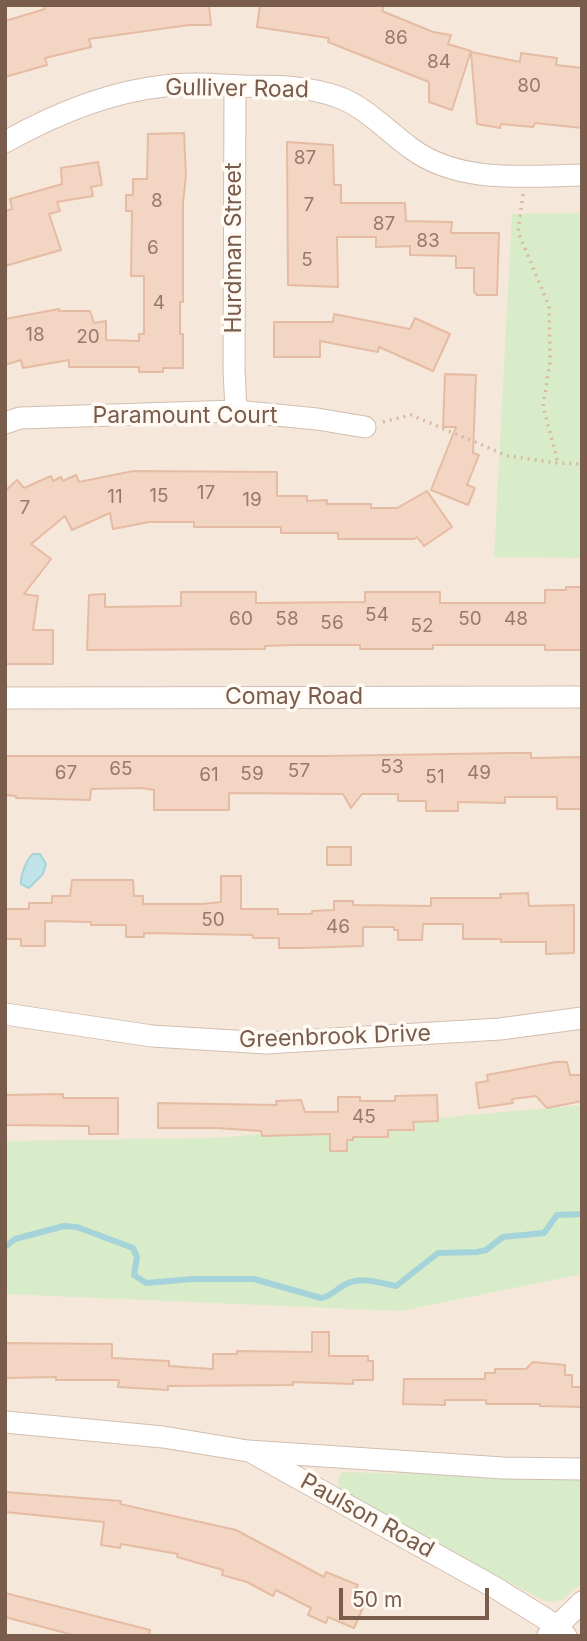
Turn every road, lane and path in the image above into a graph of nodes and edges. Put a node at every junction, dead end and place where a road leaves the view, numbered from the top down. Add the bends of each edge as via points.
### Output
1 (235, 86) junction
2 (5, 142) edge
3 (582, 175) edge
4 (523, 191) dead end
5 (236, 411) junction
6 (5, 423) edge
7 (365, 427) joint
8 (558, 463) junction
9 (582, 464) edge
10 (582, 696) edge
11 (5, 698) edge
12 (5, 1014) edge
13 (582, 1018) edge
14 (5, 1422) edge
15 (248, 1451) junction
16 (582, 1469) edge
17 (582, 1602) edge
18 (557, 1633) edge

1 - 2 street, Gulliver Road via 166,85 123,93 75,108
1 - 3 street, Gulliver Road via 305,87 342,98 427,159 460,171
1 - 5 street, Hurdman Street
4 - 8 path via 518,232 548,306 550,362 543,406
5 - 6 street, Paramount Court via 20,418
5 - 7 street, Paramount Court
7 - 8 path via 411,415 508,456
8 - 9 path
10 - 11 street, Comay Road
12 - 13 street, Greenbrook Drive via 152,1036 267,1043 500,1029
14 - 15 street, Paulson Road via 163,1437
15 - 16 street, Paulson Road
15 - 18 street, Paulson Road via 494,1587
17 - 18 street

